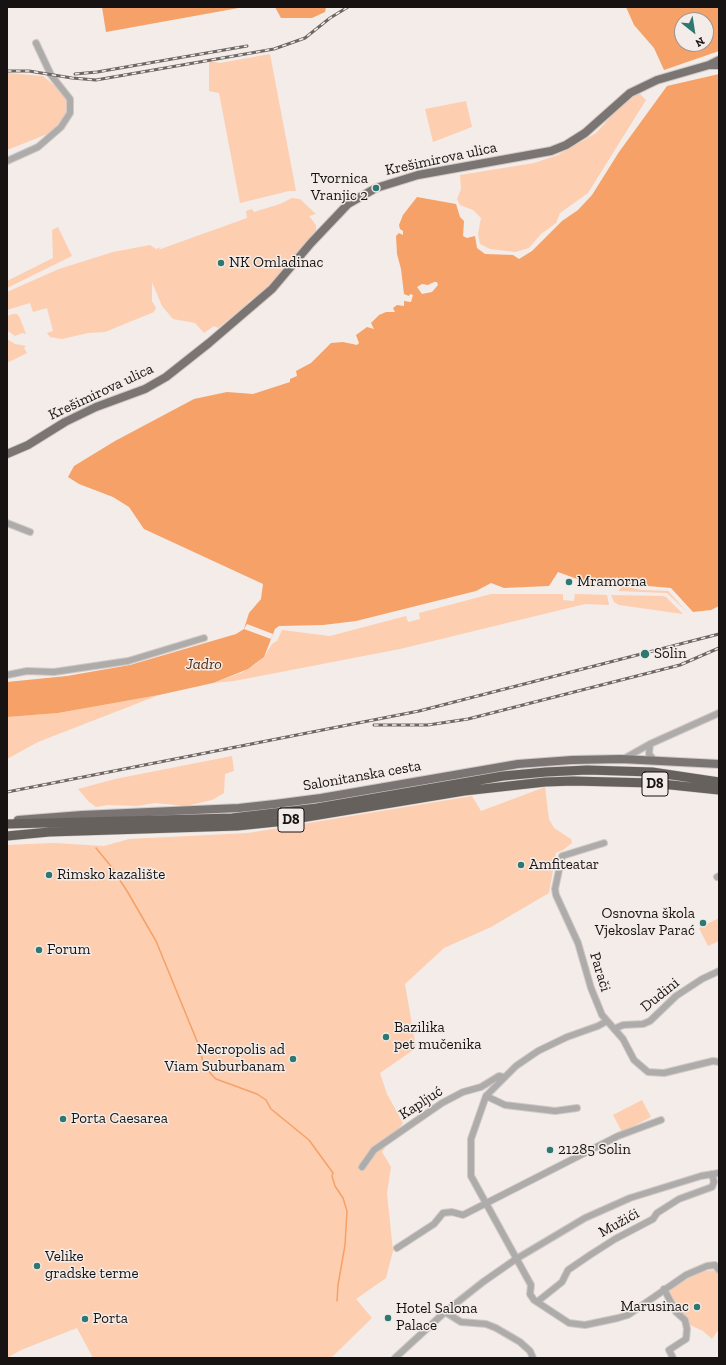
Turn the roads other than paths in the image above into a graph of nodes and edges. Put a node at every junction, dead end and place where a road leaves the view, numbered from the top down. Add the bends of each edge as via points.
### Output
1 (36, 43) dead end
2 (719, 60) edge
3 (709, 65) junction
4 (719, 65) edge
5 (7, 161) edge
6 (7, 454) edge
7 (7, 523) edge
8 (30, 532) dead end
9 (204, 638) dead end
10 (7, 674) edge
11 (719, 713) edge
12 (650, 744) junction
13 (621, 760) junction
14 (654, 760) junction
15 (719, 764) edge
16 (719, 782) edge
17 (719, 790) edge
18 (8, 824) edge
19 (7, 836) edge
20 (604, 843) dead end
21 (719, 971) edge
22 (607, 1021) junction
23 (614, 1029) junction
24 (719, 1062) edge
25 (503, 1077) junction
26 (486, 1096) junction
27 (577, 1108) dead end
28 (661, 1120) dead end
29 (362, 1166) dead end
30 (719, 1173) edge
31 (712, 1174) junction
32 (487, 1203) junction
33 (397, 1248) dead end
34 (516, 1259) junction
35 (719, 1270) edge
36 (664, 1289) junction
37 (537, 1302) junction
38 (445, 1312) junction
39 (395, 1358) edge
40 (533, 1358) edge
41 (673, 1358) edge

1 - 5 street via 51,74 70,99 70,113 61,127 38,148
2 - 3 main road
3 - 4 main road
3 - 6 main road, Krešimirova ulica via 636,89 585,133 551,151 418,175 376,188 348,204 272,289 166,377 145,389 96,407 65,422 28,445
7 - 8 street
9 - 10 street via 128,661 54,672 27,671
11 - 12 street
12 - 13 street
12 - 14 street via 648,754
13 - 14 main road, Salonitanska cesta
13 - 18 main road, Salonitanska cesta via 572,760 511,765 321,798 239,808 92,814 19,820
14 - 15 main road, Salonitanska cesta
16 - 18 highway, D8 via 652,772 546,772 503,776 317,808 232,818
17 - 19 highway, D8 via 624,782 545,782 464,791 283,821 237,826 49,832
20 - 22 street, Parači via 562,856 555,889 578,943 598,1007
21 - 23 street, Dudini via 676,996 650,1021 622,1025
22 - 23 street
22 - 25 street via 538,1051
23 - 24 street via 623,1039 634,1060 648,1072 664,1073 713,1061
25 - 26 street
25 - 29 street, Kapljuć via 499,1076 442,1103 374,1150
26 - 27 street via 505,1105 555,1111
26 - 32 street via 471,1139 470,1155 471,1176
28 - 32 street via 618,1136
30 - 31 street
31 - 34 street via 630,1198 585,1218
31 - 37 street, Mužići via 712,1187 679,1199 652,1219 615,1238 568,1270 562,1282
32 - 33 street via 463,1215 443,1213 434,1224
32 - 34 street
34 - 37 street via 531,1285 530,1294
34 - 38 street
35 - 36 street via 715,1265 706,1266
36 - 37 street via 628,1315 577,1324 569,1323
36 - 41 street via 676,1312 685,1320 687,1329 686,1339 669,1350
38 - 39 street
38 - 40 street via 461,1322 486,1324 496,1328 520,1342 530,1351

